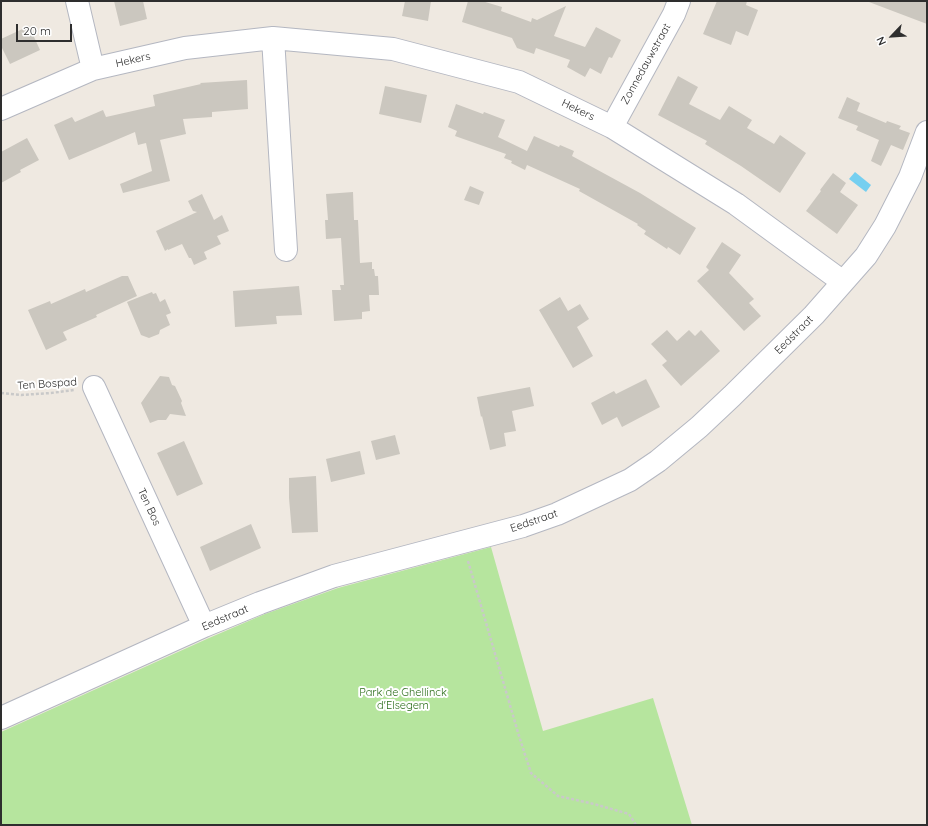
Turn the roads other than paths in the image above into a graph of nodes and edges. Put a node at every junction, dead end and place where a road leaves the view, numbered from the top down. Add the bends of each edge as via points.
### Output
1 (77, 1) edge
2 (679, 1) edge
3 (273, 38) junction
4 (93, 69) junction
5 (1, 109) edge
6 (612, 127) junction
7 (927, 132) edge
8 (286, 250) dead end
9 (843, 282) junction
10 (94, 388) road end
11 (204, 626) junction
12 (1, 718) edge

1 - 4 street
2 - 6 street, Zonnedauwstraat
3 - 4 street, Hekers via 185,48
3 - 6 street, Hekers via 393,49 496,76 518,82
3 - 8 street
4 - 5 street, Hekers
6 - 9 street, Hekers via 736,204
7 - 9 street, Eedstraat via 910,177 885,226 866,256
9 - 11 street, Eedstraat via 814,315 699,427 630,480 557,514 523,526 334,576
10 - 11 street, Ten Bos
11 - 12 street, Eedstraat

